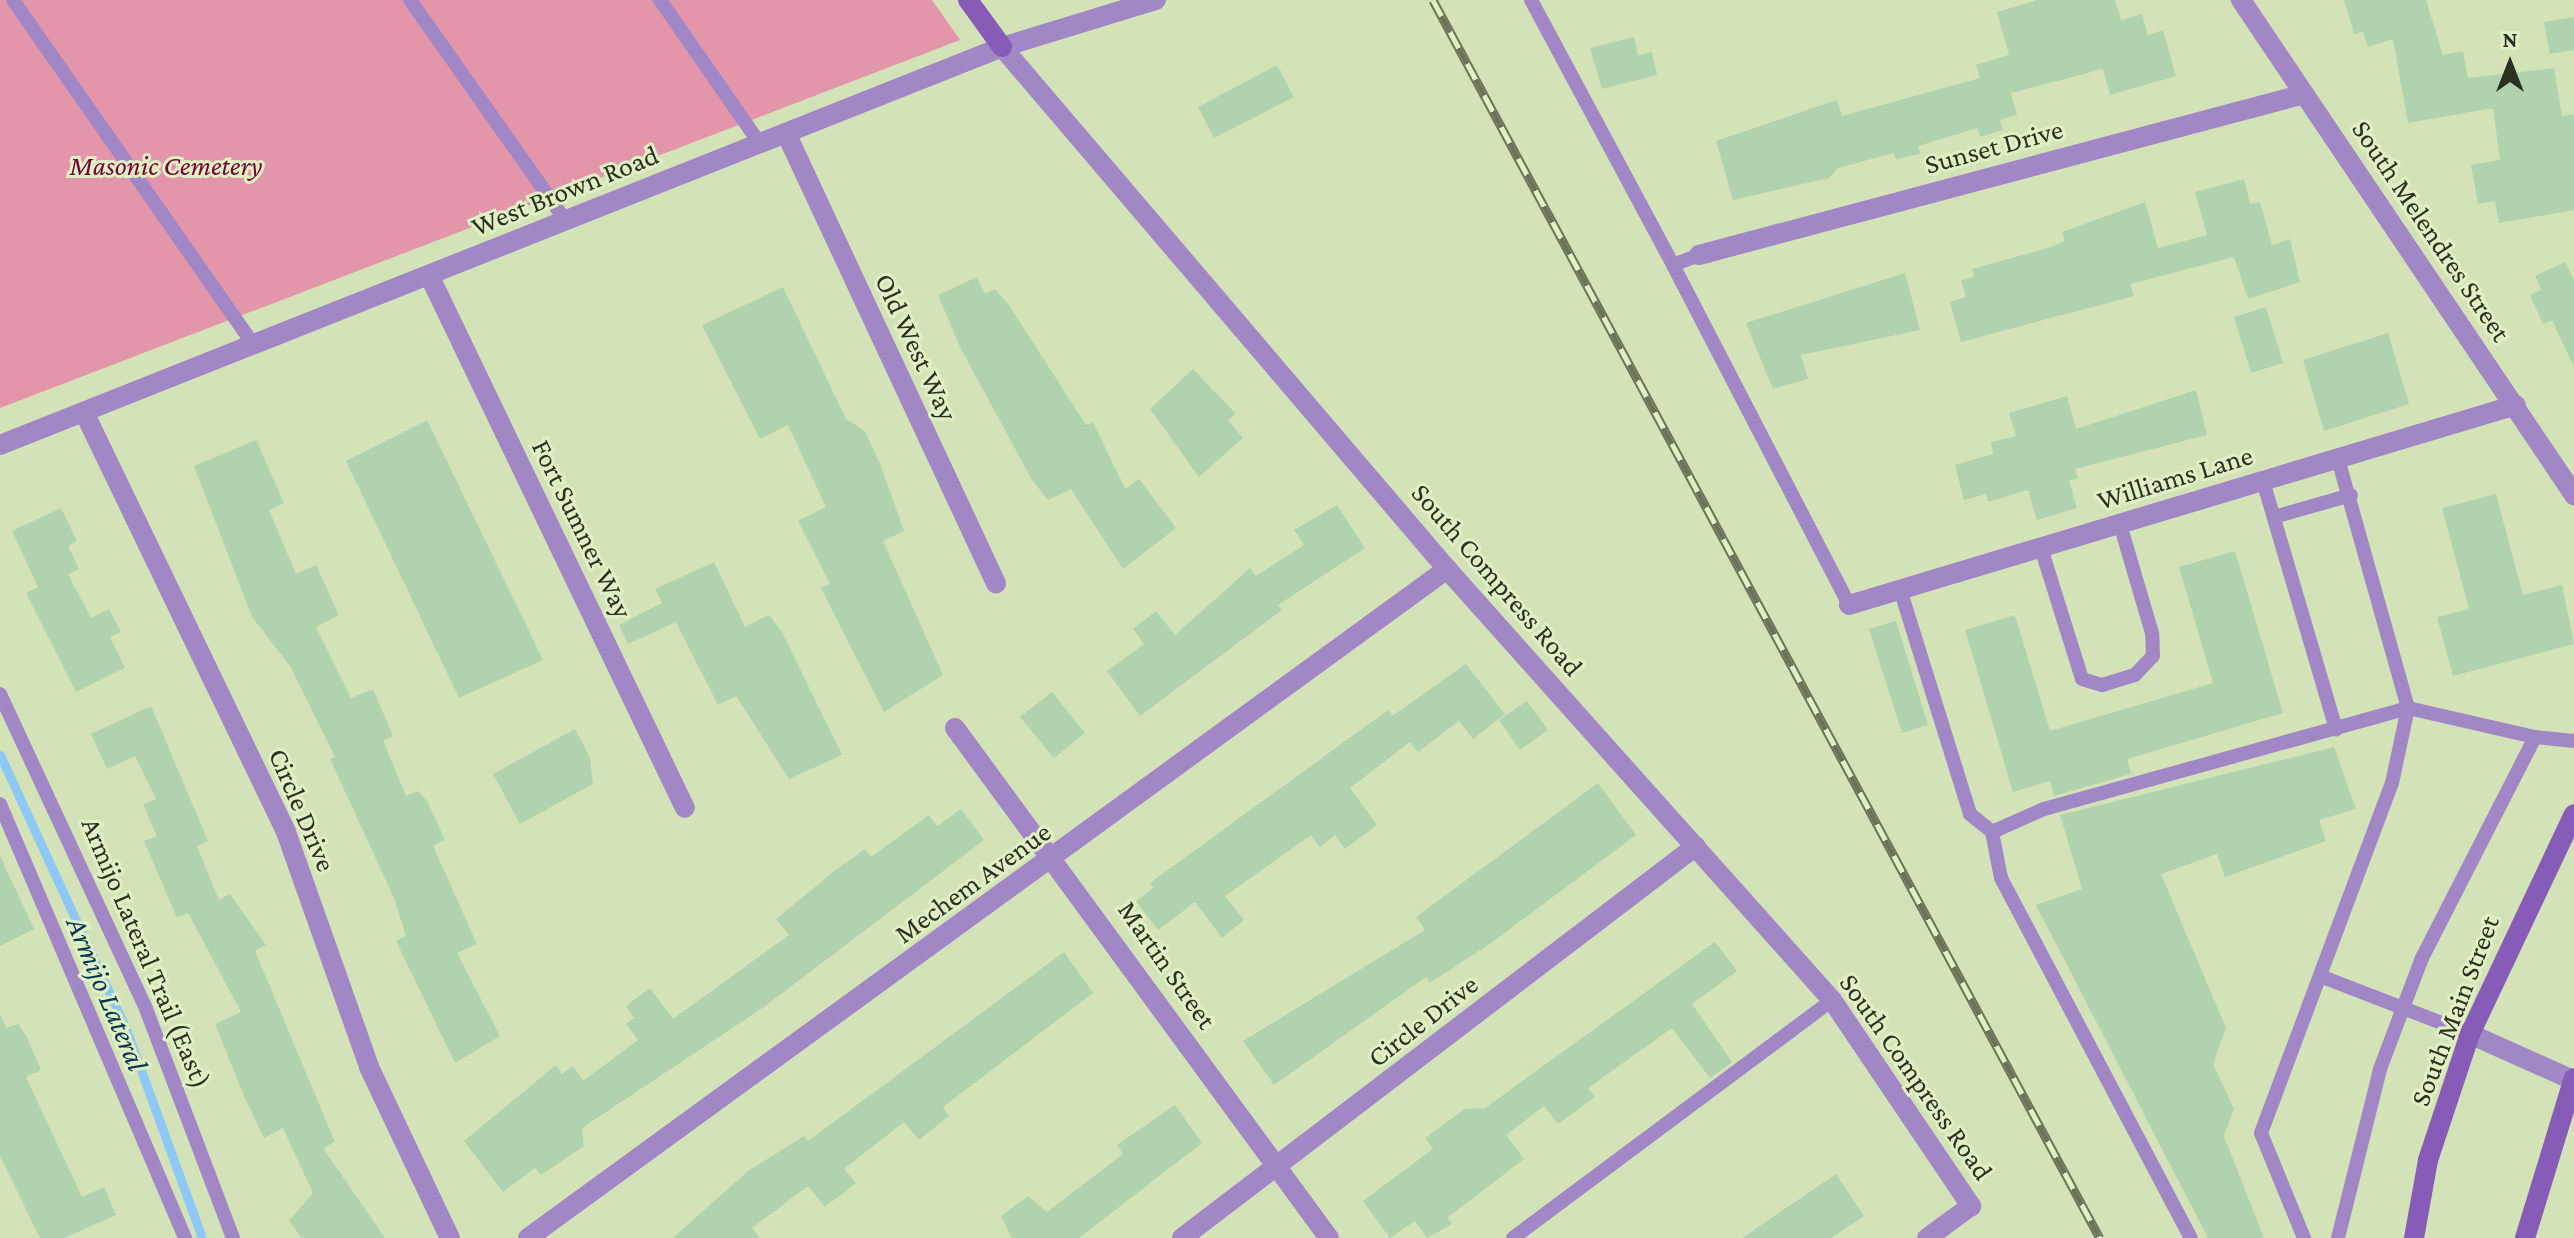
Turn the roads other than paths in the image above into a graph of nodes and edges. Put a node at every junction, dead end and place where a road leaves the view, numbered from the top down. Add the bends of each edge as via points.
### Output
1 (13, 0) edge
2 (410, 0) edge
3 (660, 0) edge
4 (968, 0) edge
5 (1156, 0) edge
6 (1531, 0) edge
7 (2241, 0) edge
8 (1002, 47) junction
9 (2304, 94) junction
10 (786, 133) junction
11 (760, 144) junction
12 (566, 221) junction
13 (1699, 255) joint
14 (1673, 265) junction
15 (429, 275) junction
16 (254, 345) junction
17 (2516, 405) junction
18 (84, 412) junction
19 (0, 445) edge
20 (2338, 459) junction
21 (2263, 481) junction
22 (2351, 495) junction
23 (2574, 495) edge
24 (2274, 517) junction
25 (2120, 524) junction
26 (2041, 548) junction
27 (1447, 569) junction
28 (996, 584) dead end
29 (1900, 589) junction
30 (1849, 605) joint
31 (0, 694) edge
32 (2408, 708) junction
33 (955, 728) dead end
34 (2336, 729) junction
35 (2535, 737) junction
36 (2574, 741) edge
37 (0, 804) edge
38 (685, 808) dead end
39 (2574, 814) edge
40 (1992, 832) junction
41 (1696, 846) junction
42 (1056, 858) junction
43 (2320, 976) junction
44 (1832, 1000) junction
45 (2402, 1011) junction
46 (2470, 1034) junction
47 (2574, 1079) edge
48 (1277, 1169) junction
49 (185, 1238) edge
50 (233, 1238) edge
51 (450, 1238) edge
52 (528, 1238) edge
53 (1182, 1238) edge
54 (1329, 1238) edge
55 (1513, 1238) edge
56 (1927, 1238) edge
57 (2191, 1238) edge
58 (2304, 1238) edge
59 (2338, 1238) edge
60 (2414, 1238) edge
61 (2525, 1238) edge

1 - 16 lane
2 - 12 lane
3 - 11 lane
4 - 8 main road, South Compress Road
5 - 8 street, West Brown Road
6 - 14 lane
7 - 9 street, South Melendres Street
8 - 10 street, West Brown Road
8 - 27 street, South Compress Road
9 - 13 street, Sunset Drive
9 - 17 street, South Melendres Street
10 - 11 street, West Brown Road
10 - 28 street, Old West Way
11 - 12 street, West Brown Road
12 - 15 street, West Brown Road
13 - 14 lane
14 - 30 lane
15 - 16 street, West Brown Road
15 - 38 street, Fort Sumner Way
16 - 18 street, West Brown Road
17 - 20 street, Williams Lane
17 - 23 street, South Melendres Street
18 - 19 street, West Brown Road
18 - 51 street, Circle Drive via 286,832 369,1067
20 - 21 street, Williams Lane
20 - 22 lane
21 - 24 lane
21 - 25 street, Williams Lane
22 - 24 lane
22 - 32 lane
24 - 34 lane
25 - 26 street, Williams Lane
25 - 26 lane via 2152,633 2153,656 2135,675 2102,685 2082,679
26 - 29 street, Williams Lane
27 - 41 street, South Compress Road
27 - 42 street, Mechem Avenue
29 - 30 street, Williams Lane
29 - 40 lane via 1970,814
31 - 50 lane, Armijo Lateral Trail (East) via 146,1009
32 - 34 lane
32 - 35 lane
32 - 43 lane via 2392,783
33 - 42 street, Martin Street
34 - 40 lane via 2044,809
35 - 36 lane
35 - 45 lane via 2486,826
37 - 49 lane
39 - 46 main road, South Main Street
40 - 57 lane via 2001,878
41 - 44 street, South Compress Road
41 - 48 street, Circle Drive
42 - 48 street, Martin Street
42 - 52 street, Mechem Avenue
43 - 45 lane
43 - 58 lane via 2261,1133
44 - 55 lane
44 - 56 street, South Compress Road via 1971,1206
45 - 46 lane
45 - 59 lane
46 - 47 street
46 - 60 main road, South Main Street via 2428,1160
47 - 61 main road
48 - 53 street, Circle Drive
48 - 54 street, Martin Street

